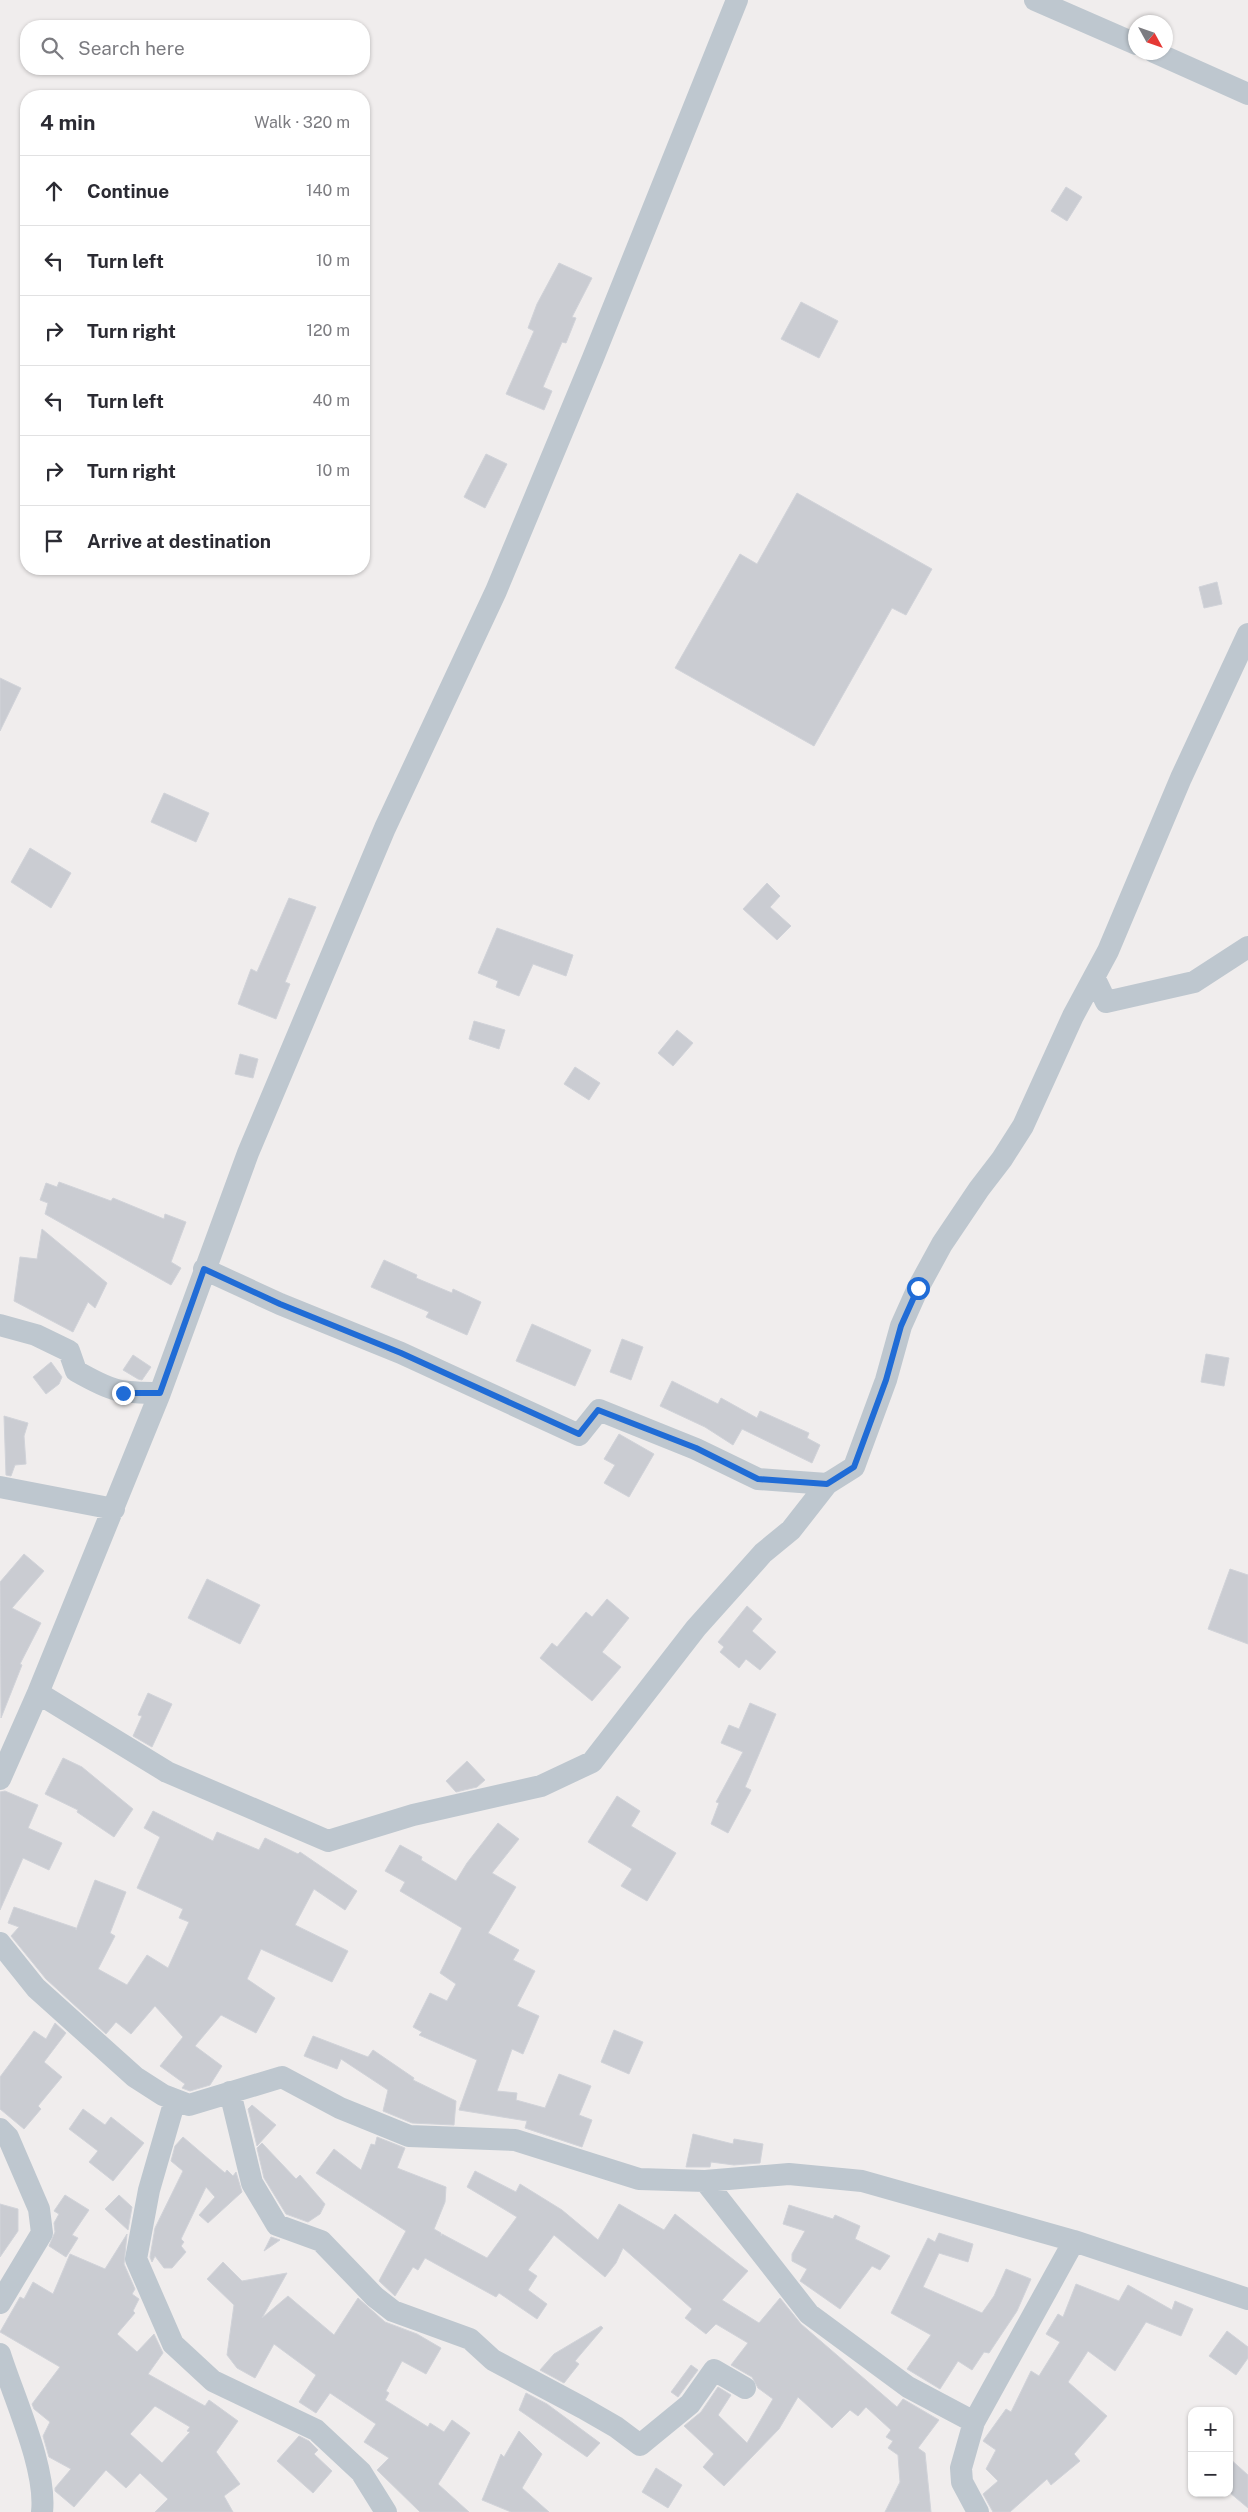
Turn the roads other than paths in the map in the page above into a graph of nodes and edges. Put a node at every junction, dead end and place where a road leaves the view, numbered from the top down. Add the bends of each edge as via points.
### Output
1 (737, 0) edge
2 (1035, 0) edge
3 (1128, 41) edge
4 (1172, 60) edge
5 (1248, 94) edge
6 (1248, 634) edge
7 (1248, 947) edge
8 (1094, 976) junction
9 (204, 1269) junction
10 (0, 1325) edge
11 (160, 1393) junction
12 (827, 1484) junction
13 (0, 1487) edge
14 (114, 1509) junction
15 (38, 1693) junction
16 (0, 1779) edge
17 (0, 1943) edge
18 (230, 2092) junction
19 (175, 2100) junction
20 (4, 2133) edge
21 (0, 2159) edge
22 (705, 2181) junction
23 (1074, 2241) junction
24 (1248, 2299) edge
25 (0, 2303) edge
26 (0, 2354) edge
27 (745, 2388) dead end
28 (974, 2422) junction
29 (42, 2512) edge
30 (386, 2512) edge
31 (978, 2512) edge

1 - 9 street via 500,582 385,828 248,1153
2 - 3 street
4 - 5 street
6 - 8 street via 1181,778 1108,952
7 - 8 street via 1194,982 1106,1002
8 - 12 street via 1023,1126 942,1244 918,1288 901,1326 886,1380 854,1467
9 - 11 street
9 - 12 street via 579,1434 598,1410 696,1448 758,1479
10 - 11 street via 36,1335 69,1351 76,1372 107,1389 123,1393
11 - 14 street
12 - 15 street via 790,1530 763,1553 696,1628 592,1762 541,1786 413,1815 328,1841 167,1772
13 - 14 street
14 - 15 street
15 - 16 street
17 - 19 street via 36,1988 134,2077
18 - 19 street via 189,2105
18 - 22 street via 282,2077 340,2108 409,2136 515,2140 639,2179
18 - 27 street via 252,2184 277,2225 321,2241 375,2297 393,2311 470,2339 493,2360 616,2427 640,2445 690,2404 714,2370
19 - 30 street via 149,2190 136,2259 173,2344 213,2381 316,2430 361,2472
20 - 21 street
20 - 25 street via 40,2209 42,2233
22 - 23 street via 790,2174 862,2181
22 - 28 street via 809,2314 908,2387
23 - 24 street
23 - 28 street
26 - 29 street via 38,2464
28 - 31 street via 961,2468 962,2482

